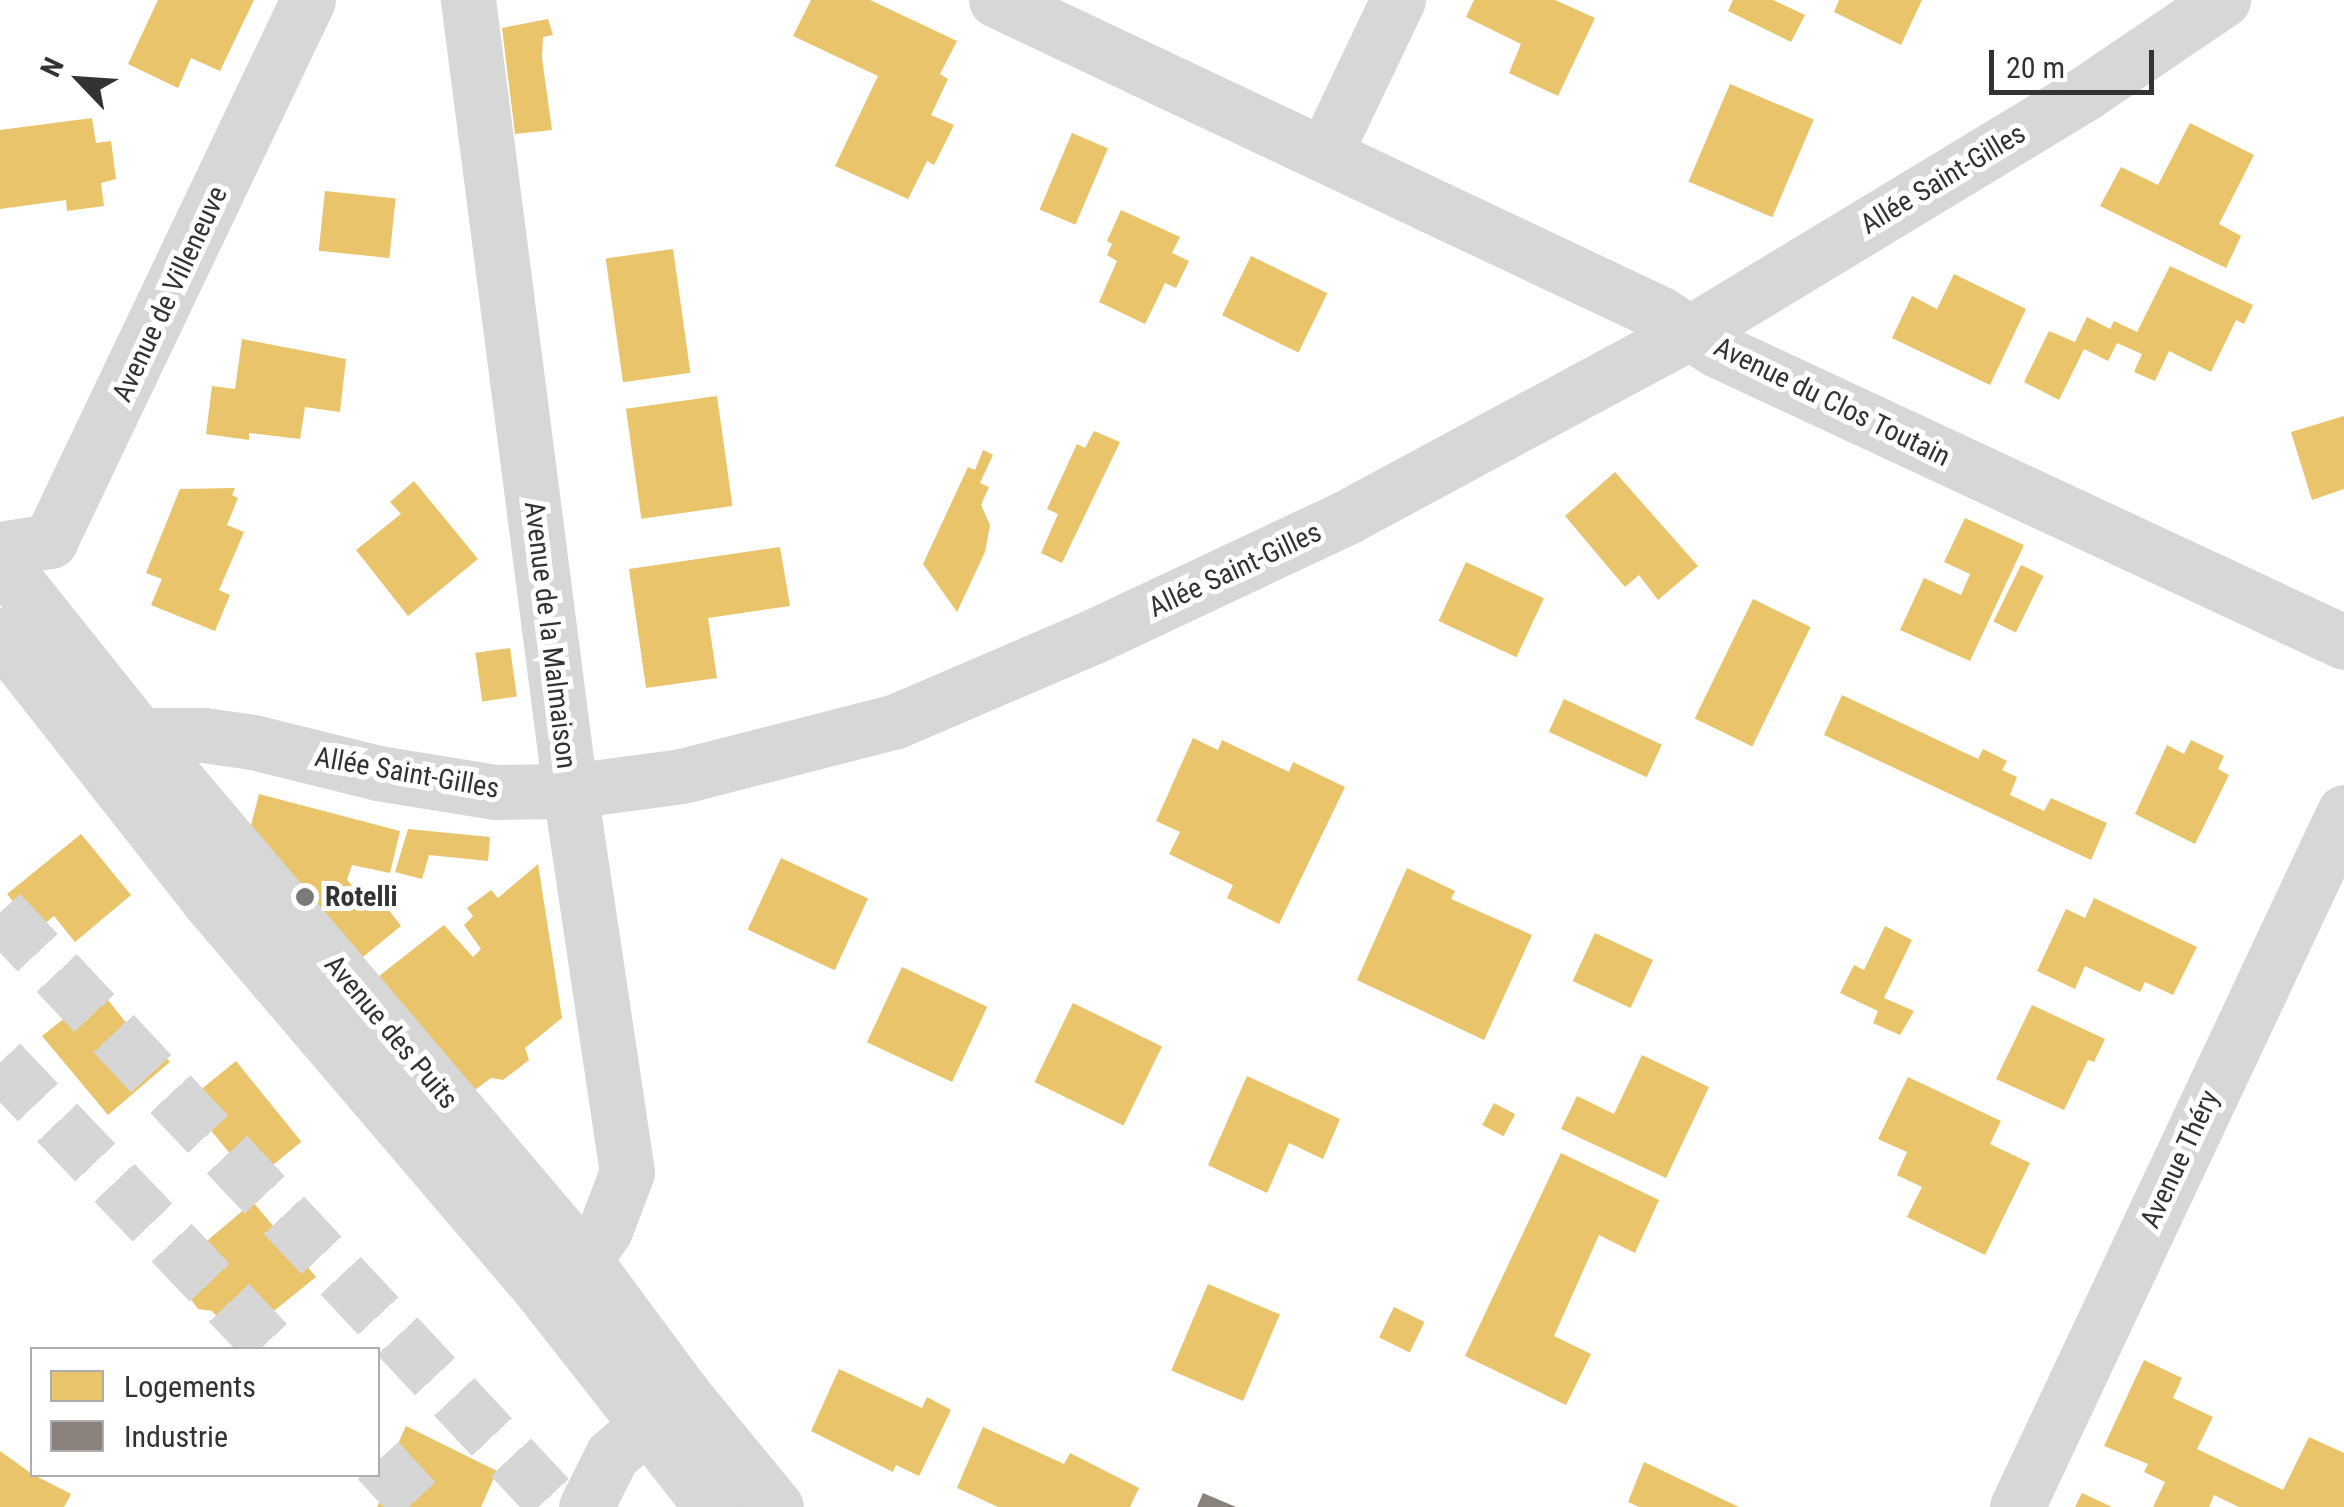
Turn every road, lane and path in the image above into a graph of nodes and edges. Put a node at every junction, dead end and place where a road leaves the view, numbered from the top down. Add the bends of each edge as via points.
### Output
1 (308, 0) edge
2 (468, 0) edge
3 (996, 0) edge
4 (1398, 0) edge
5 (2223, 0) edge
6 (1324, 156) junction
7 (1691, 332) junction
8 (0, 549) edge
9 (0, 562) edge
10 (0, 634) edge
11 (2344, 642) edge
12 (138, 735) junction
13 (570, 792) junction
14 (2344, 812) edge
15 (330, 1002) junction
16 (584, 1260) junction
17 (664, 1410) junction
18 (586, 1507) edge
19 (712, 1507) edge
20 (776, 1507) edge
21 (2017, 1507) edge

1 - 8 street, Avenue de Villeneuve via 50,541
2 - 13 street, Avenue de la Malmaison
3 - 6 street, Avenue du Clos Toutain
4 - 6 street
5 - 7 street, Allée Saint-Gilles via 2084,94
6 - 7 street, Avenue du Clos Toutain
7 - 11 street, Avenue du Clos Toutain via 1717,350
7 - 13 street, Allée Saint-Gilles via 1345,518 1092,638 896,721 682,776
9 - 12 street, Avenue des Puits
10 - 15 street, Avenue des Puits via 209,900
12 - 13 street, Allée Saint-Gilles via 253,742 378,774 495,792
12 - 15 street, Avenue des Puits
13 - 16 street, Avenue de la Malmaison via 626,1172 606,1230
14 - 21 street, Avenue Théry
15 - 16 street, Avenue des Puits
15 - 17 street, Avenue des Puits via 538,1285
16 - 17 street, Avenue des Puits
17 - 18 street via 612,1454
17 - 19 street, Avenue des Puits
17 - 20 street, Avenue des Puits

